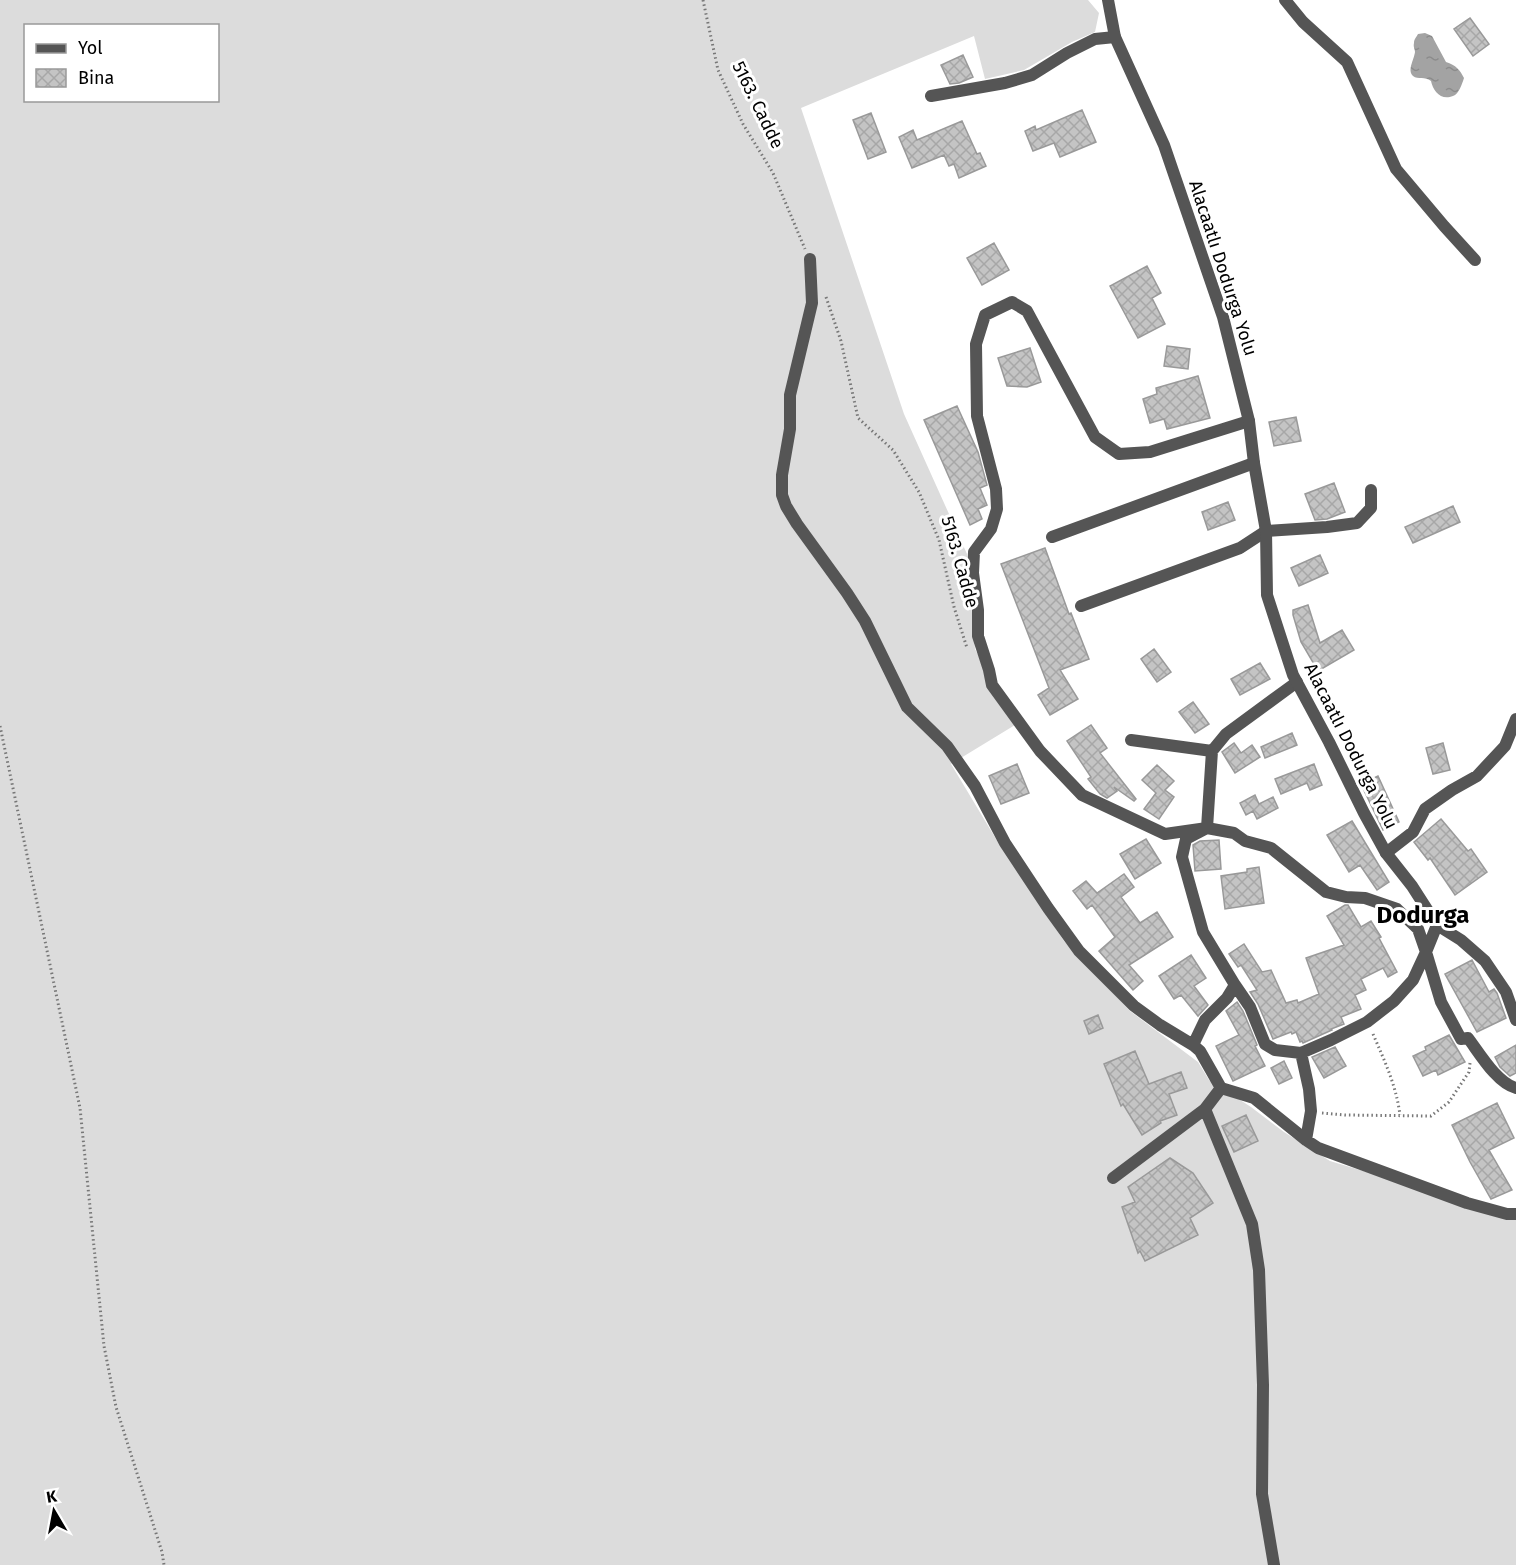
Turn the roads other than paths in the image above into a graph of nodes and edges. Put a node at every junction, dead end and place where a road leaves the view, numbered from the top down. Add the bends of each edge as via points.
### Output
1 (1108, 0) edge
2 (1285, 0) edge
3 (1114, 37) junction
4 (931, 96) dead end
5 (810, 259) road end
6 (1475, 260) dead end
7 (1249, 421) junction
8 (1254, 463) junction
9 (1371, 490) dead end
10 (1266, 531) junction
11 (1052, 537) dead end
12 (1081, 606) dead end
13 (1297, 682) junction
14 (1516, 719) edge
15 (1131, 740) dead end
16 (1212, 752) junction
17 (1207, 828) junction
18 (1386, 853) junction
19 (1437, 925) junction
20 (1426, 952) junction
21 (1234, 985) junction
22 (1516, 1020) edge
23 (1193, 1045) junction
24 (1301, 1053) junction
25 (1221, 1088) junction
26 (1516, 1088) edge
27 (1205, 1109) junction
28 (1306, 1140) junction
29 (1113, 1178) dead end
30 (1516, 1214) edge
31 (1274, 1565) edge

1 - 3 street, Alacaatlı Dodurga Yolu
2 - 6 street via 1347,62 1396,169
3 - 4 street via 1095,39 1032,75
3 - 7 street, Alacaatlı Dodurga Yolu via 1164,145 1223,317
5 - 23 street via 812,303 790,395 790,429 782,475 786,506 865,621 907,707 947,746 975,786 1005,843 1079,951 1134,1006
7 - 8 street, Alacaatlı Dodurga Yolu
7 - 17 street via 1150,452 1119,454 1095,437 1027,311 1012,302 985,315 976,344 977,416 998,509 991,529 974,552 973,573 978,636 992,685 1040,751 1082,795 1165,834
8 - 10 street, Alacaatlı Dodurga Yolu
8 - 11 street
9 - 10 street via 1371,508 1357,523
10 - 12 street via 1240,548
10 - 13 street, Alacaatlı Dodurga Yolu via 1267,595
13 - 16 street via 1226,734
13 - 18 street, Alacaatlı Dodurga Yolu
14 - 18 street via 1505,746 1477,776 1425,809 1413,832
15 - 16 street
16 - 17 street
17 - 20 street via 1234,833 1270,849 1326,892 1365,898 1397,909 1418,929
17 - 21 street via 1186,839 1182,857 1203,932
18 - 19 street, Alacaatlı Dodurga Yolu
19 - 20 street
19 - 22 street, Alacaatlı Dodurga Yolu via 1485,961 1506,992
20 - 24 street via 1413,980 1394,1001 1367,1022
20 - 26 street via 1441,1002 1461,1039 1468,1038 1499,1077
21 - 23 street via 1205,1020
21 - 24 street via 1250,1007 1265,1044 1275,1050
23 - 25 street
24 - 28 street via 1311,1111
25 - 27 street
25 - 28 street via 1254,1098
27 - 29 street
27 - 31 street via 1252,1224 1259,1270 1262,1494
28 - 30 street via 1318,1148 1467,1203

